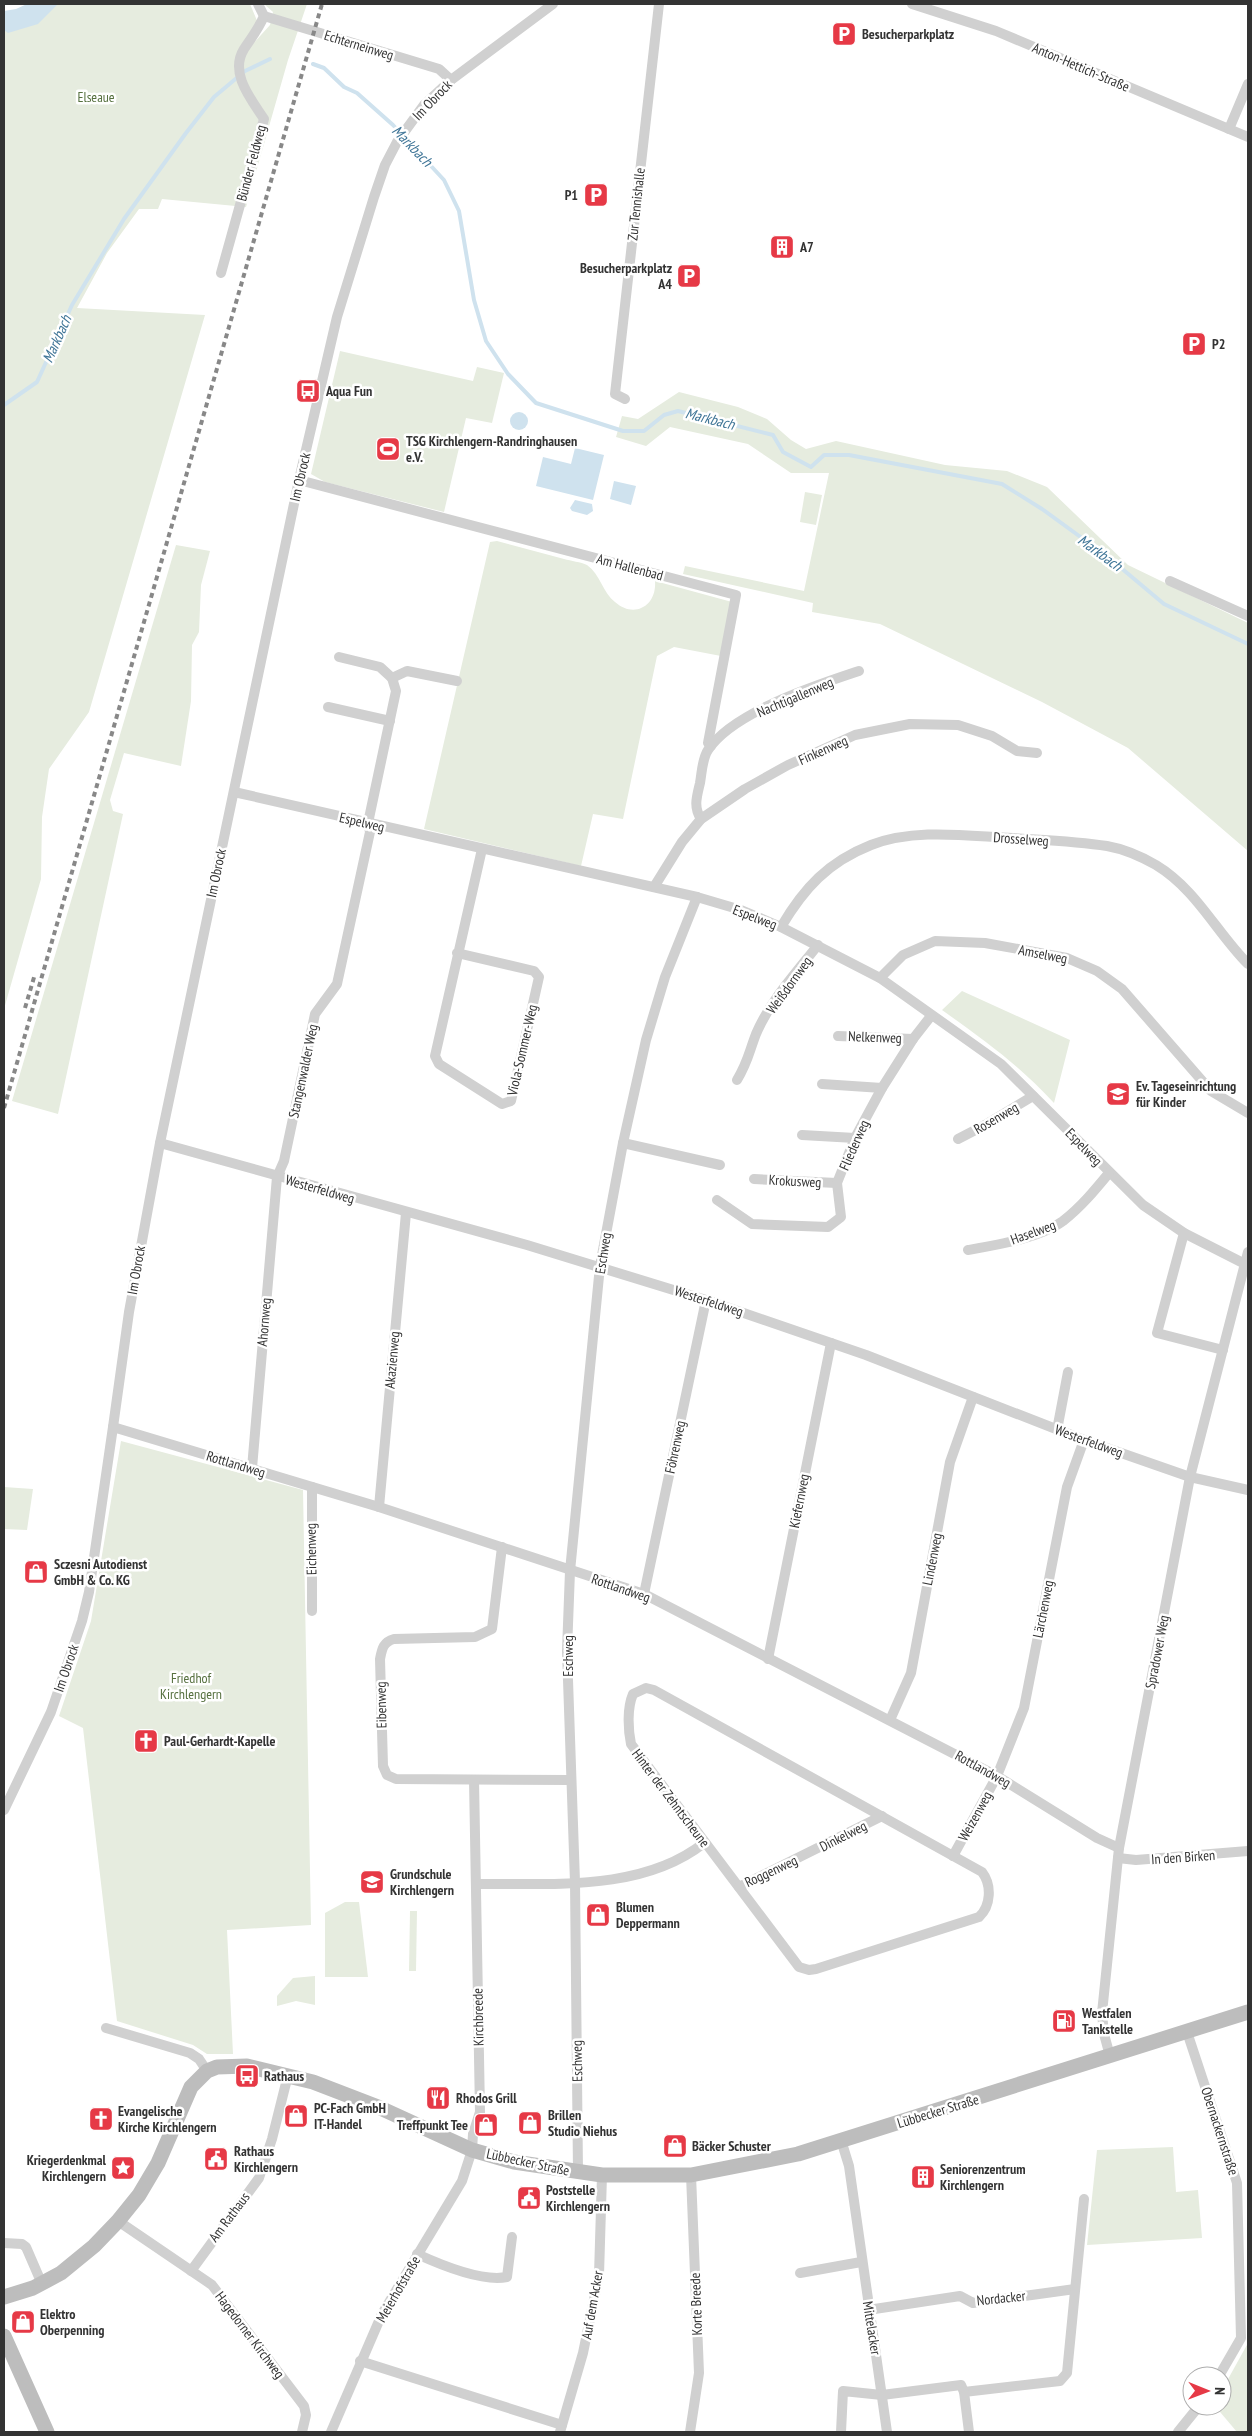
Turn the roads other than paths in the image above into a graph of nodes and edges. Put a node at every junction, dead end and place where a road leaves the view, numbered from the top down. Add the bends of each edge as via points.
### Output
1 (258, 4) edge
2 (553, 4) edge
3 (659, 4) edge
4 (912, 4) edge
5 (264, 16) junction
6 (451, 80) junction
7 (1248, 84) edge
8 (1229, 128) junction
9 (1248, 137) edge
10 (221, 274) dead end
11 (625, 400) dead end
12 (299, 480) junction
13 (1170, 580) dead end
14 (1248, 616) edge
15 (339, 657) dead end
16 (859, 671) dead end
17 (392, 678) junction
18 (457, 681) dead end
19 (328, 708) dead end
20 (390, 721) junction
21 (711, 746) junction
22 (1037, 753) dead end
23 (234, 792) junction
24 (701, 819) junction
25 (368, 823) junction
26 (482, 849) junction
27 (654, 888) junction
28 (697, 897) junction
29 (781, 927) junction
30 (818, 945) junction
31 (457, 953) junction
32 (1248, 964) edge
33 (880, 978) junction
34 (931, 1016) junction
35 (838, 1036) dead end
36 (913, 1039) junction
37 (737, 1080) dead end
38 (822, 1084) dead end
39 (882, 1088) junction
40 (1033, 1096) junction
41 (1248, 1112) edge
42 (802, 1135) dead end
43 (855, 1138) junction
44 (958, 1139) dead end
45 (160, 1143) junction
46 (623, 1143) junction
47 (720, 1165) dead end
48 (1109, 1173) junction
49 (277, 1177) junction
50 (754, 1179) dead end
51 (837, 1183) junction
52 (717, 1200) dead end
53 (406, 1213) junction
54 (1184, 1233) junction
55 (968, 1250) dead end
56 (1248, 1252) edge
57 (1245, 1264) junction
58 (600, 1266) junction
59 (706, 1300) junction
60 (831, 1343) junction
61 (1223, 1350) junction
62 (1068, 1372) dead end
63 (973, 1397) junction
64 (114, 1427) junction
65 (1057, 1430) junction
66 (1084, 1440) junction
67 (252, 1468) junction
68 (1190, 1477) junction
69 (312, 1487) junction
70 (1248, 1490) edge
71 (379, 1506) junction
72 (502, 1547) junction
73 (570, 1571) junction
74 (644, 1594) junction
75 (312, 1611) dead end
76 (768, 1659) junction
77 (890, 1720) junction
78 (997, 1776) junction
79 (474, 1780) junction
80 (571, 1780) junction
81 (4, 1810) edge
82 (882, 1816) junction
83 (704, 1843) junction
84 (1248, 1851) edge
85 (1119, 1853) junction
86 (804, 1856) joint
87 (953, 1856) junction
88 (575, 1882) junction
89 (476, 1884) junction
90 (739, 1887) junction
91 (1248, 2012) edge
92 (106, 2028) dead end
93 (1187, 2032) junction
94 (1110, 2056) junction
95 (207, 2072) junction
96 (288, 2075) junction
97 (841, 2140) junction
98 (472, 2150) junction
99 (578, 2173) junction
100 (602, 2175) junction
101 (691, 2175) junction
102 (1084, 2199) dead end
103 (118, 2221) junction
104 (512, 2237) dead end
105 (4, 2243) edge
106 (417, 2254) junction
107 (861, 2262) junction
108 (191, 2271) junction
109 (800, 2273) dead end
110 (42, 2284) junction
111 (1075, 2290) junction
112 (4, 2297) edge
113 (868, 2310) junction
114 (4, 2336) edge
115 (360, 2361) junction
116 (1225, 2366) edge
117 (964, 2392) junction
118 (882, 2395) junction
119 (1191, 2416) edge
120 (561, 2429) edge
121 (47, 2432) edge
122 (302, 2432) edge
123 (331, 2432) edge
124 (690, 2432) edge
125 (841, 2432) edge
126 (887, 2432) edge
127 (969, 2432) edge
128 (1178, 2432) edge

1 - 5 street
2 - 6 street, Im Obrock
3 - 11 street, Zur Tennishalle via 615,394
4 - 8 street, Anton-Hettich-Straße via 996,31
5 - 6 street, Echterneinweg via 439,69
5 - 10 street, Bünder Feldweg via 239,65 242,84 264,119
6 - 12 street, Im Obrock via 408,126 385,165 337,317
7 - 8 street
8 - 9 street, Anton-Hettich-Straße
12 - 21 street, Am Hallenbad via 736,594 708,743
12 - 23 street, Im Obrock
13 - 14 street
15 - 17 street via 380,666
16 - 21 street, Nachtigallenweg via 805,690 757,712 727,731
17 - 18 street via 407,671
17 - 20 street, Stangenwalder Weg via 396,691
19 - 20 street
20 - 25 street, Stangenwalder Weg
21 - 24 street, Am Hallenbad via 704,757 696,805
22 - 24 street, Finkenweg via 1017,751 992,736 958,725 884,727 855,735 788,765 745,788
23 - 25 street, Espelweg
23 - 45 street, Im Obrock
24 - 27 street, Finkenweg via 682,842
25 - 26 street, Espelweg
25 - 49 street, Stangenwalder Weg via 370,832 337,984 315,1014 284,1161
26 - 27 street, Espelweg
26 - 31 street, Viola-Sommer-Weg
27 - 28 street, Espelweg
28 - 29 street, Espelweg via 741,910
28 - 46 street, Eschweg via 649,1031
29 - 30 street, Espelweg
29 - 32 street, Drosselweg via 796,902 826,869 872,845 929,835 1080,843 1134,854 1156,865 1194,896
30 - 33 street, Espelweg
30 - 37 street, Weißdornweg via 777,997 756,1034 748,1062
31 - 31 street, Viola-Sommer-Weg via 435,1056 439,1064 502,1104 511,1101 539,977 534,971
33 - 34 street, Espelweg
33 - 41 street, Amselweg via 903,955 935,941 985,943 1067,958 1097,971 1122,990 1211,1091
34 - 36 street, Fliederweg
34 - 40 street, Espelweg via 1001,1064
35 - 36 street, Nelkenweg
36 - 39 street, Fliederweg
38 - 39 street
39 - 43 street, Fliederweg
40 - 44 street, Rosenweg
40 - 48 street, Espelweg
42 - 43 street
43 - 51 street, Fliederweg
45 - 49 street, Westerfeldweg
45 - 64 street, Im Obrock via 130,1303
46 - 47 street
46 - 58 street, Eschweg
48 - 54 street, Espelweg via 1143,1205
48 - 55 street, Haselweg via 1086,1201 1062,1222 1021,1239
49 - 53 street, Westerfeldweg
49 - 67 street, Ahornweg
50 - 51 street, Krokusweg
51 - 52 street, Fliederweg via 841,1217 828,1227 752,1224
53 - 58 street, Westerfeldweg
53 - 71 street, Akazienweg
54 - 57 street, Espelweg
54 - 61 street via 1157,1332
56 - 57 street, Spradower Weg
57 - 61 street, Spradower Weg
58 - 59 street, Westerfeldweg
58 - 73 street, Eschweg
59 - 60 street, Westerfeldweg
59 - 74 street, Föhrenweg
60 - 63 street, Westerfeldweg
60 - 76 street, Kiefernweg
61 - 68 street, Spradower Weg
62 - 65 street
63 - 65 street, Westerfeldweg
63 - 77 street, Lindenweg via 950,1462 911,1673
64 - 67 street, Rottlandweg
64 - 81 street, Im Obrock via 82,1621 51,1712
65 - 66 street, Westerfeldweg
66 - 68 street, Westerfeldweg
66 - 78 street, Lärchenweg via 1067,1487 1024,1708
67 - 69 street, Rottlandweg
68 - 70 street, Westerfeldweg
68 - 85 street, Spradower Weg
69 - 71 street, Rottlandweg
69 - 75 street, Eichenweg
71 - 72 street, Rottlandweg
72 - 73 street, Rottlandweg
72 - 79 street, Eibenweg via 492,1628 475,1637 394,1639 382,1648 380,1659 382,1751 387,1775 396,1779
73 - 74 street, Rottlandweg
73 - 80 street, Eschweg via 567,1651
74 - 76 street, Rottlandweg
76 - 77 street, Rottlandweg
77 - 78 street, Rottlandweg
78 - 85 street, Rottlandweg
78 - 87 street, Weizenweg
79 - 80 street, Eibenweg
79 - 89 street, Kirchbreede
80 - 88 street, Eschweg
82 - 83 street, Hinter der Zehntscheune via 654,1690 638,1689 630,1700 631,1744
82 - 86 street, Dinkelweg
82 - 87 street, Hinter der Zehntscheune
83 - 88 street via 663,1868
83 - 90 street, Hinter der Zehntscheune
84 - 85 street, In den Birken via 1136,1860
85 - 94 street, Spradower Weg via 1102,2013
86 - 90 street, Roggenweg
87 - 90 street, Hinter der Zehntscheune via 986,1877 987,1906 978,1917 809,1970 800,1967
88 - 89 street
88 - 99 street, Eschweg
89 - 98 street, Kirchbreede via 480,2112
91 - 93 street, Lübbecker Straße
92 - 95 street via 190,2053 199,2059
93 - 94 street, Lübbecker Straße
93 - 116 street, Obernackernstraße via 1237,2183 1241,2338
94 - 97 street, Lübbecker Straße
95 - 96 street, Lübbecker Straße via 231,2065
95 - 103 street, Lübbecker Straße via 191,2087 158,2162
96 - 98 street, Lübbecker Straße via 360,2099
96 - 108 street, Am Rathaus via 259,2178
97 - 101 street, Lübbecker Straße via 784,2158
97 - 107 street, Mittelacker via 849,2166
98 - 99 street, Lübbecker Straße via 514,2162
98 - 106 street, Meierhofstraße via 462,2181
99 - 100 street, Lübbecker Straße
100 - 101 street, Lübbecker Straße
100 - 120 street, Auf dem Acker via 598,2275 583,2353
101 - 124 street, Korte Breede via 699,2373
102 - 111 street
103 - 108 street, Hagedorner Kirchweg
103 - 110 street, Lübbecker Straße via 80,2258
104 - 106 street via 507,2278 494,2280
105 - 110 street via 26,2247
106 - 115 street, Meierhofstraße via 382,2314
107 - 109 street
107 - 113 street, Mittelacker
108 - 122 street, Hagedorner Kirchweg via 212,2285 304,2406 306,2415
110 - 112 street, Lübbecker Straße
111 - 113 street, Nordacker via 973,2303 960,2296
111 - 117 street via 1067,2373 1060,2381
113 - 118 street, Mittelacker
114 - 121 street
115 - 120 street
115 - 123 street, Meierhofstraße
117 - 118 street via 961,2385
117 - 127 street
118 - 125 street via 843,2391
118 - 126 street, Mittelacker
119 - 128 street

